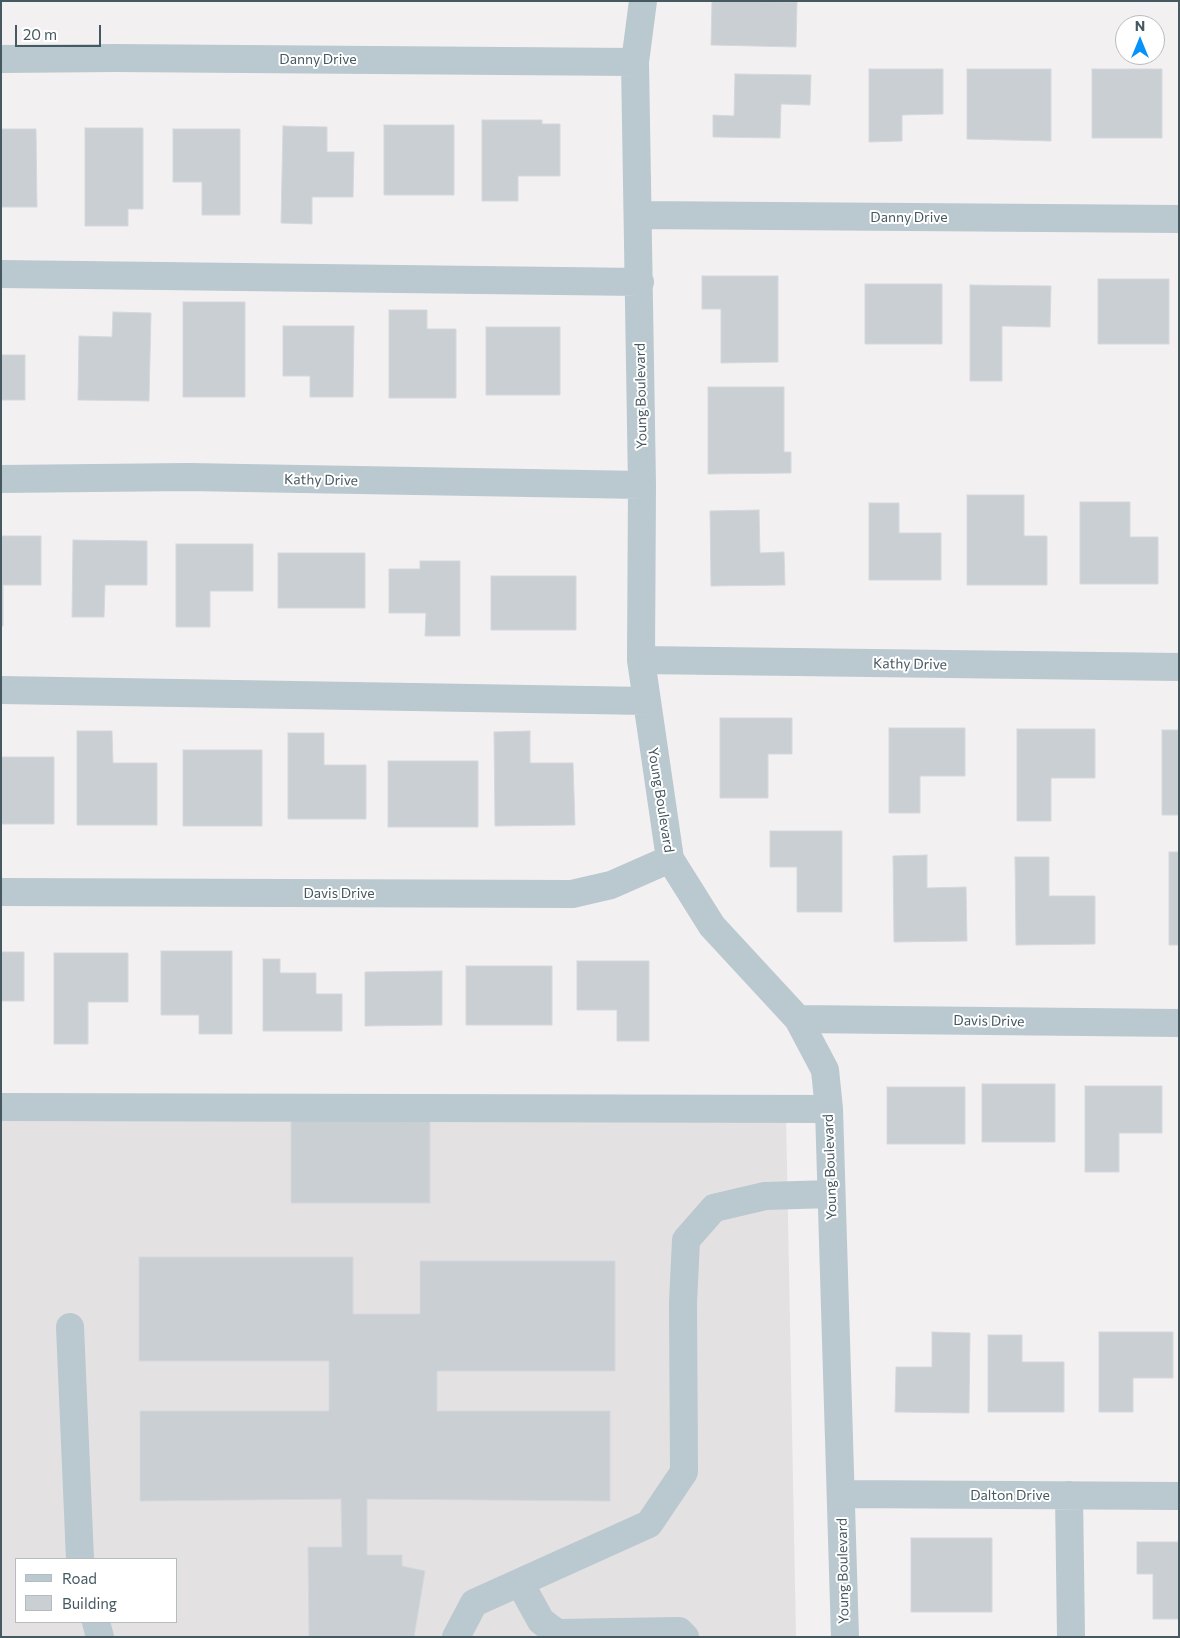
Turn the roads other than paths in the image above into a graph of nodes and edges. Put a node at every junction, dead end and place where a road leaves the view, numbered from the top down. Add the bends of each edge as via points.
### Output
1 (643, 1) edge
2 (1, 59) edge
3 (635, 62) junction
4 (639, 216) junction
5 (1179, 219) edge
6 (1, 274) edge
7 (640, 282) junction
8 (1, 479) edge
9 (642, 486) junction
10 (640, 660) junction
11 (1179, 667) edge
12 (1, 690) edge
13 (647, 701) junction
14 (670, 859) junction
15 (1, 892) edge
16 (798, 1019) junction
17 (1179, 1023) edge
18 (1, 1108) edge
19 (829, 1110) junction
20 (831, 1194) junction
21 (70, 1327) dead end
22 (842, 1494) junction
23 (1069, 1495) junction
24 (1179, 1496) edge
25 (80, 1558) edge
26 (520, 1583) junction
27 (96, 1623) edge
28 (100, 1637) edge
29 (456, 1637) edge
30 (686, 1637) edge
31 (845, 1637) edge
32 (1071, 1637) edge

1 - 3 street, Young Boulevard
2 - 3 street, Danny Drive
3 - 4 street, Young Boulevard
4 - 5 street, Danny Drive
4 - 7 street, Young Boulevard
6 - 7 street
7 - 9 street, Young Boulevard
8 - 9 street, Kathy Drive via 188,477
9 - 10 street, Young Boulevard
10 - 11 street, Kathy Drive
10 - 13 street, Young Boulevard
12 - 13 street
13 - 14 street, Young Boulevard
14 - 15 street, Davis Drive via 611,885 572,894
14 - 16 street, Young Boulevard via 712,926
16 - 17 street, Davis Drive
16 - 19 street, Young Boulevard via 824,1070
18 - 19 street
19 - 20 street, Young Boulevard
20 - 22 street, Young Boulevard
20 - 26 street via 765,1196 714,1208 686,1240 684,1472 649,1524
21 - 25 street
22 - 23 street, Dalton Drive
22 - 31 street, Young Boulevard
23 - 24 street, Dalton Drive
23 - 32 street
26 - 29 street via 474,1603
26 - 30 street via 541,1621 557,1633 679,1631
27 - 28 street

